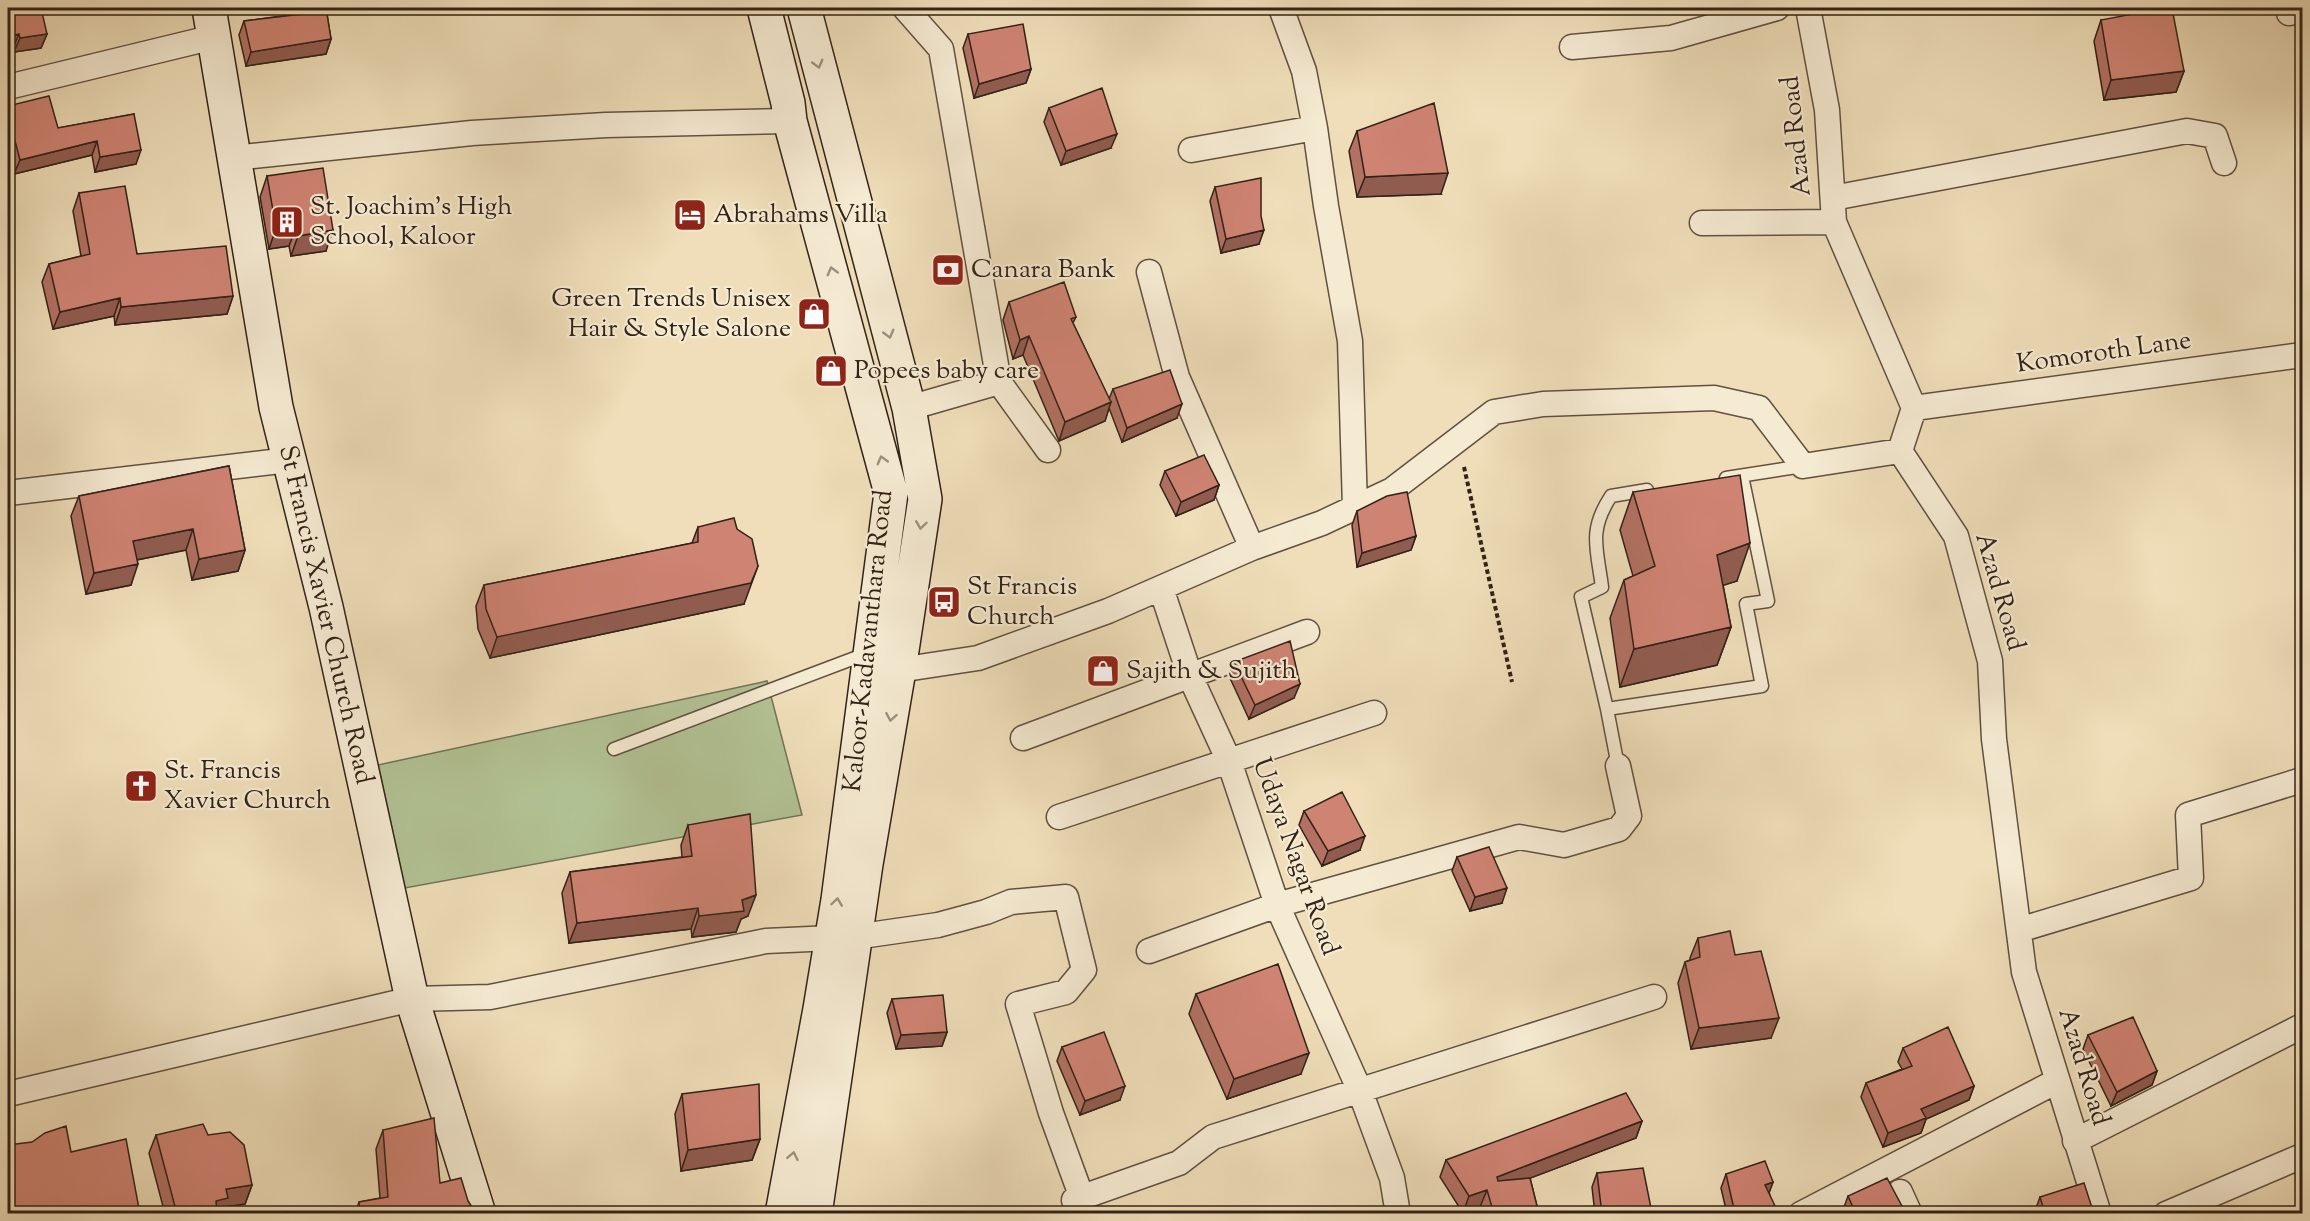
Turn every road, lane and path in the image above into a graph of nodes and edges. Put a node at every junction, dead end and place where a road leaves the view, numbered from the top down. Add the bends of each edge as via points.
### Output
1 (764, 8) edge
2 (804, 8) edge
3 (905, 8) edge
4 (1281, 8) edge
5 (1777, 8) edge
6 (1808, 8) edge
7 (211, 22) edge
8 (1572, 47) dead end
9 (8, 87) edge
10 (790, 120) junction
11 (1315, 128) junction
12 (1191, 150) dead end
13 (234, 158) junction
14 (2224, 163) dead end
15 (1833, 198) junction
16 (1834, 222) junction
17 (1702, 223) dead end
18 (1149, 272) dead end
19 (2302, 355) edge
20 (999, 382) junction
21 (909, 408) junction
22 (1914, 408) junction
23 (1458, 440) junction
24 (1048, 450) dead end
25 (1900, 451) junction
26 (289, 460) junction
27 (1803, 466) junction
28 (1742, 476) junction
29 (1709, 481) edge
30 (1655, 489) edge
31 (8, 493) edge
32 (1355, 508) junction
33 (1252, 548) junction
34 (1161, 588) junction
35 (1307, 632) dead end
36 (868, 664) junction
37 (899, 670) junction
38 (1190, 676) junction
39 (1512, 682) dead end
40 (1607, 710) junction
41 (1374, 713) dead end
42 (1023, 738) dead end
43 (614, 749) dead end
44 (1229, 760) junction
45 (1618, 766) joint
46 (2302, 780) edge
47 (1059, 817) dead end
48 (1277, 905) junction
49 (2019, 930) junction
50 (844, 937) junction
51 (1149, 951) dead end
52 (1654, 997) dead end
53 (412, 999) junction
54 (2302, 1026) edge
55 (2057, 1081) junction
56 (1359, 1091) junction
57 (8, 1094) edge
58 (2075, 1141) junction
59 (2302, 1156) edge
60 (1900, 1192) dead end
61 (1080, 1206) edge
62 (479, 1214) edge
63 (782, 1214) edge
64 (815, 1214) edge
65 (1398, 1214) edge
66 (1801, 1214) edge
67 (1910, 1214) edge
68 (2098, 1214) edge
69 (2166, 1214) edge

1 - 10 main road, Kaloor-Kadavanthara Road
2 -> 21 main road, Kaloor-Kadavanthara Road
3 - 20 street via 940,49
4 - 11 street via 1304,71
5 - 8 street via 1671,38
6 - 15 street, Azad Road via 1827,110
7 - 9 street
7 - 13 main road, St Francis Xavier Church Road
10 - 13 street via 472,133
36 -> 10 main road, Kaloor-Kadavanthara Road via 891,493
11 - 12 street
11 - 32 street via 1350,341
13 - 26 main road, St Francis Xavier Church Road via 276,407
14 - 15 street via 2215,136 2187,131
15 - 16 street, Azad Road
16 - 17 street
16 - 22 street, Azad Road
18 - 33 street via 1176,377
19 - 22 street, Komoroth Lane
20 - 21 street
20 - 24 street
21 -> 37 main road, Kaloor-Kadavanthara Road via 925,499
22 - 25 street
23 - 27 street via 1494,412 1544,404 1714,398 1759,408
23 - 32 street via 1392,490
23 - 39 path
25 - 27 street
25 - 49 street, Azad Road via 1956,536 1990,661 1994,739
26 - 31 street
26 - 53 main road, St Francis Xavier Church Road via 326,607
27 - 28 lane
28 - 29 lane
28 - 40 lane via 1768,601 1746,604 1762,686
30 - 40 lane via 1611,496 1599,514 1595,532 1602,587 1581,597
32 - 33 street
33 - 34 street
34 - 37 street via 978,658
34 - 38 street, Udaya Nagar Road
35 - 38 street
36 - 37 main road
36 - 43 lane
50 -> 36 main road, Kaloor-Kadavanthara Road
37 -> 50 main road, Kaloor-Kadavanthara Road
38 - 42 street
38 - 44 street, Udaya Nagar Road
40 - 45 lane
41 - 44 street
44 - 47 street
44 - 48 street, Udaya Nagar Road
45 - 48 street via 1629,816 1619,829 1564,845 1519,837
46 - 49 street via 2188,815 2191,878
48 - 51 street
48 - 56 street, Udaya Nagar Road
49 - 55 street, Azad Road via 2024,972
50 - 53 street via 766,941 490,997
50 - 61 street via 938,925 1011,902 1065,897 1084,970 1066,992 1018,1004
63 -> 50 main road, Kaloor-Kadavanthara Road
50 - 64 main road, Kaloor-Kadavanthara Road
52 - 56 street
53 - 57 street
53 - 62 main road, St Francis Xavier Church Road
54 - 58 street
55 - 58 street, Azad Road
55 - 66 street
56 - 61 street via 1213,1137 1179,1164
56 - 65 street, Udaya Nagar Road via 1392,1178
58 - 68 street, Azad Road
59 - 69 street
60 - 67 street

